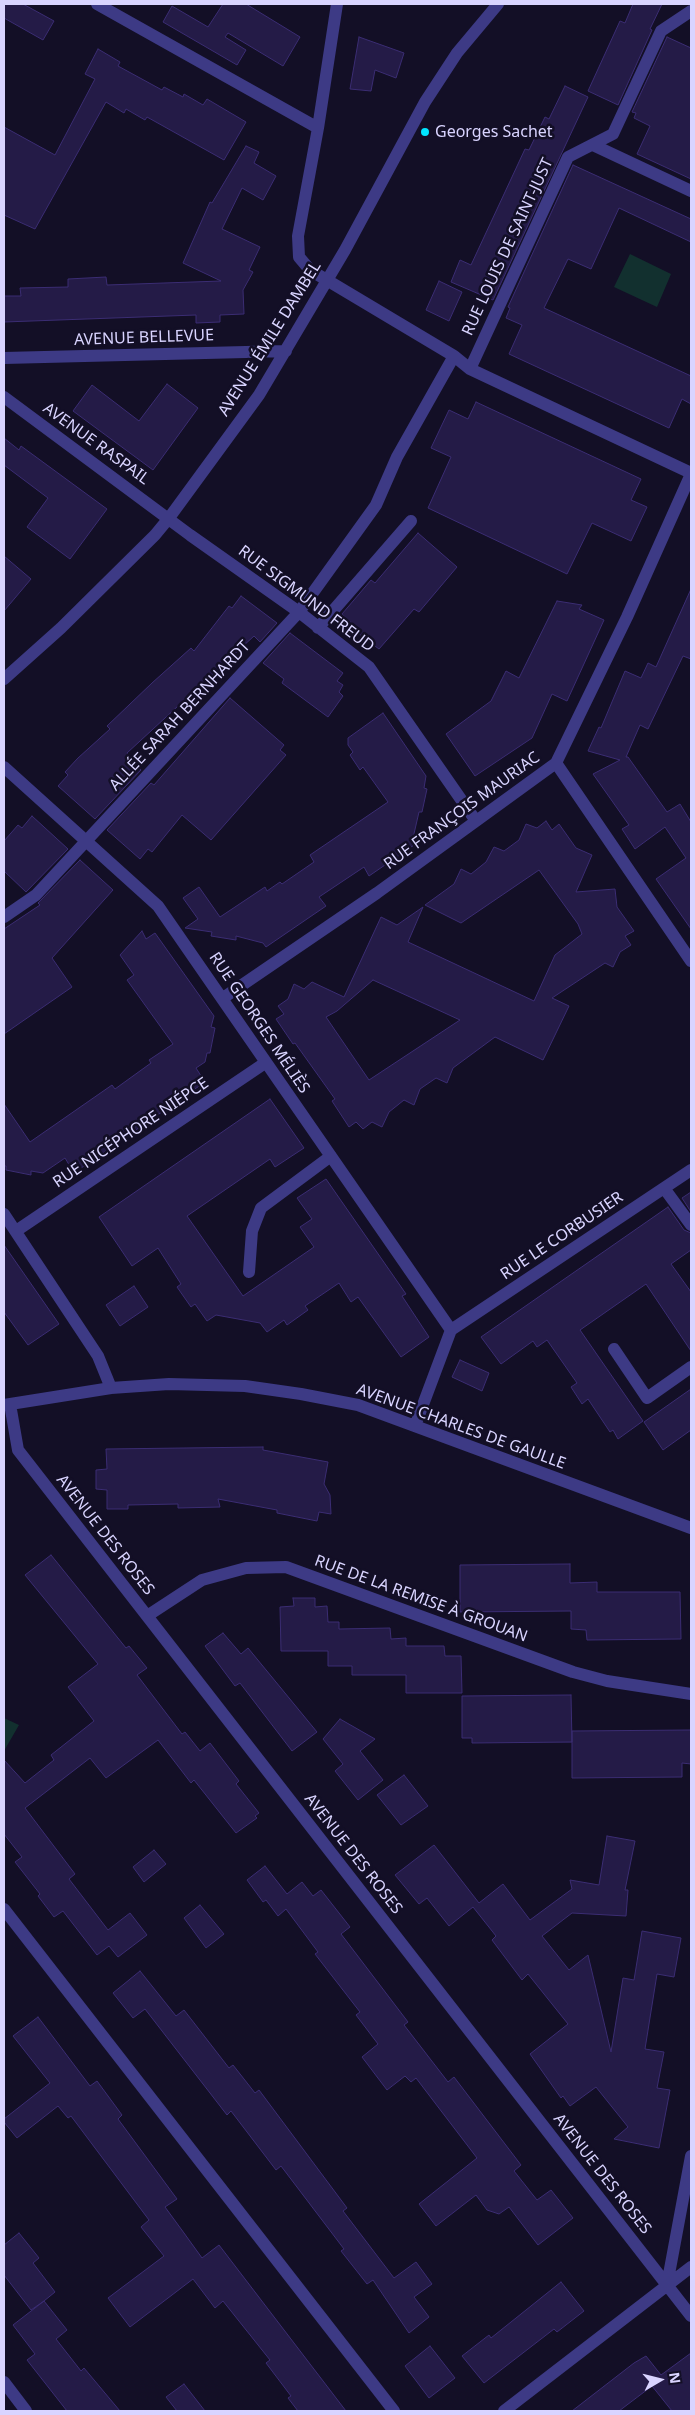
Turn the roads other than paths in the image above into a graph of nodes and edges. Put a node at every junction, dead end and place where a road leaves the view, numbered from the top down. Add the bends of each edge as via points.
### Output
1 (97, 4) edge
2 (337, 4) edge
3 (498, 4) edge
4 (691, 11) edge
5 (318, 128) junction
6 (593, 145) junction
7 (691, 190) edge
8 (327, 281) junction
9 (286, 351) junction
10 (454, 356) junction
11 (4, 358) edge
12 (470, 369) junction
13 (4, 397) edge
14 (691, 474) edge
15 (169, 518) junction
16 (411, 521) dead end
17 (299, 612) junction
18 (318, 628) junction
19 (4, 679) edge
20 (556, 763) junction
21 (4, 767) edge
22 (476, 821) junction
23 (86, 841) junction
24 (4, 917) edge
25 (691, 961) edge
26 (223, 998) junction
27 (265, 1063) junction
28 (331, 1156) junction
29 (691, 1170) edge
30 (664, 1188) junction
31 (4, 1214) edge
32 (691, 1225) edge
33 (16, 1231) junction
34 (250, 1272) dead end
35 (451, 1330) junction
36 (614, 1349) dead end
37 (691, 1367) edge
38 (111, 1388) junction
39 (7, 1404) edge
40 (415, 1426) junction
41 (691, 1528) edge
42 (147, 1616) junction
43 (691, 1694) edge
44 (4, 1909) edge
45 (691, 2156) edge
46 (691, 2267) edge
47 (667, 2285) junction
48 (691, 2316) edge
49 (4, 2382) edge
50 (26, 2411) edge
51 (394, 2411) edge
52 (504, 2411) edge

1 - 5 street
2 - 5 street
3 - 8 street, AVENUE ÉMILE DAMBEL via 457,53 425,102
4 - 6 street, RUE LOUIS DE SAINT-JUST via 661,30 612,134
5 - 8 street via 298,236 299,257 310,270
6 - 7 street
6 - 12 street, RUE LOUIS DE SAINT-JUST via 568,157
8 - 9 street, AVENUE ÉMILE DAMBEL
8 - 10 street
9 - 11 street, AVENUE BELLEVUE
9 - 15 street, AVENUE ÉMILE DAMBEL via 259,395
10 - 12 street
10 - 17 street, ALLÉE SARAH BERNHARDT via 397,457 376,505
12 - 14 street
13 - 15 street, AVENUE RASPAIL
14 - 20 street, RUE FRANÇOIS MAURIAC via 627,617
15 - 17 street, RUE SIGMUND FREUD
15 - 19 street, AVENUE ÉMILE DAMBEL via 61,628
16 - 18 street
17 - 18 street, RUE SIGMUND FREUD
17 - 23 street, ALLÉE SARAH BERNHARDT
18 - 22 street, RUE SIGMUND FREUD via 369,666
20 - 22 street, RUE FRANÇOIS MAURIAC
20 - 25 street
21 - 23 street, RUE GEORGES MÉLIÈS
22 - 26 street, RUE FRANÇOIS MAURIAC
23 - 24 street, ALLÉE SARAH BERNHARDT via 36,895
23 - 26 street, RUE GEORGES MÉLIÈS via 158,906
26 - 27 street, RUE GEORGES MÉLIÈS
27 - 28 street, RUE GEORGES MÉLIÈS
27 - 33 street, RUE NICÉPHORE NIÉPCE
28 - 34 street via 261,1208 252,1231
28 - 35 street, RUE GEORGES MÉLIÈS
29 - 30 street, RUE LE CORBUSIER
30 - 32 street
30 - 35 street, RUE LE CORBUSIER
31 - 33 street
33 - 38 street via 98,1356
35 - 40 street
36 - 37 street via 647,1398
38 - 39 street, AVENUE CHARLES DE GAULLE
38 - 40 street, AVENUE CHARLES DE GAULLE via 169,1384 245,1386 358,1405
39 - 42 street, AVENUE DES ROSES via 18,1450
40 - 41 street, AVENUE CHARLES DE GAULLE
42 - 43 street, RUE DE LA REMISE À GROUAN via 202,1580 246,1568 286,1567 573,1672
42 - 47 street, AVENUE DES ROSES
44 - 51 street
45 - 47 street
46 - 47 street
47 - 48 street, AVENUE DES ROSES
47 - 52 street
49 - 50 street

